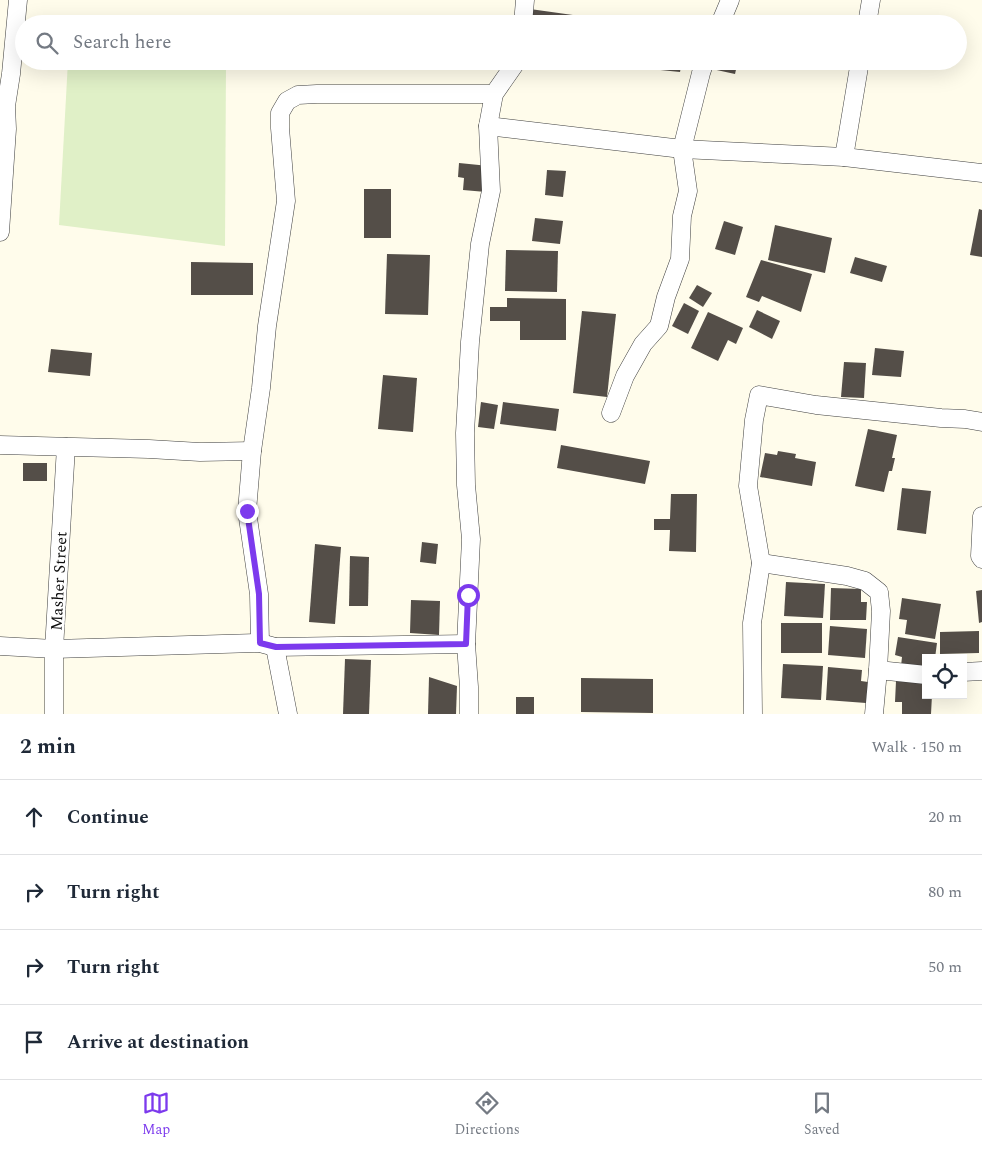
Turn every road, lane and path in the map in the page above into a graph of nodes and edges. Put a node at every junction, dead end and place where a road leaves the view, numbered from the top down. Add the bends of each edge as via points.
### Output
1 (18, 0) edge
2 (525, 0) edge
3 (730, 0) edge
4 (871, 0) edge
5 (16, 15) edge
6 (524, 15) edge
7 (724, 15) edge
8 (868, 15) edge
9 (15, 18) edge
10 (510, 70) edge
11 (702, 70) edge
12 (858, 70) edge
13 (6, 74) edge
14 (494, 94) junction
15 (488, 126) junction
16 (682, 149) junction
17 (844, 157) junction
18 (982, 173) edge
19 (0, 232) edge
20 (611, 413) dead end
21 (982, 422) edge
22 (0, 445) edge
23 (66, 447) junction
24 (252, 451) junction
25 (982, 516) edge
26 (982, 558) edge
27 (761, 563) junction
28 (466, 644) junction
29 (268, 645) junction
30 (0, 646) edge
31 (54, 649) junction
32 (878, 670) junction
33 (982, 671) edge
34 (967, 672) edge
35 (922, 675) edge
36 (54, 714) edge
37 (288, 714) edge
38 (469, 714) edge
39 (753, 714) edge
40 (874, 714) edge

1 - 5 street
2 - 6 street
3 - 7 street
4 - 8 street
9 - 13 street
10 - 14 street
11 - 16 street
12 - 17 street
13 - 19 street via 7,129
14 - 15 street
14 - 24 street via 317,94 298,95 287,101 280,113 286,201
15 - 16 street
15 - 28 street via 491,191 480,244 466,398 466,485 471,539
16 - 17 street
16 - 20 street via 688,191 682,216 680,259 659,326 643,344 625,376
17 - 18 street
21 - 27 street via 816,405 759,395 748,486
22 - 23 street
23 - 24 street
23 - 31 street, Masher Street
24 - 29 street via 247,511
25 - 26 street
27 - 32 street via 847,576 866,581 879,592
27 - 39 street via 752,623
28 - 29 street
28 - 38 street
29 - 31 street
29 - 37 street
30 - 31 street
31 - 36 street, Masher Street
32 - 35 street
32 - 40 street
33 - 34 street

